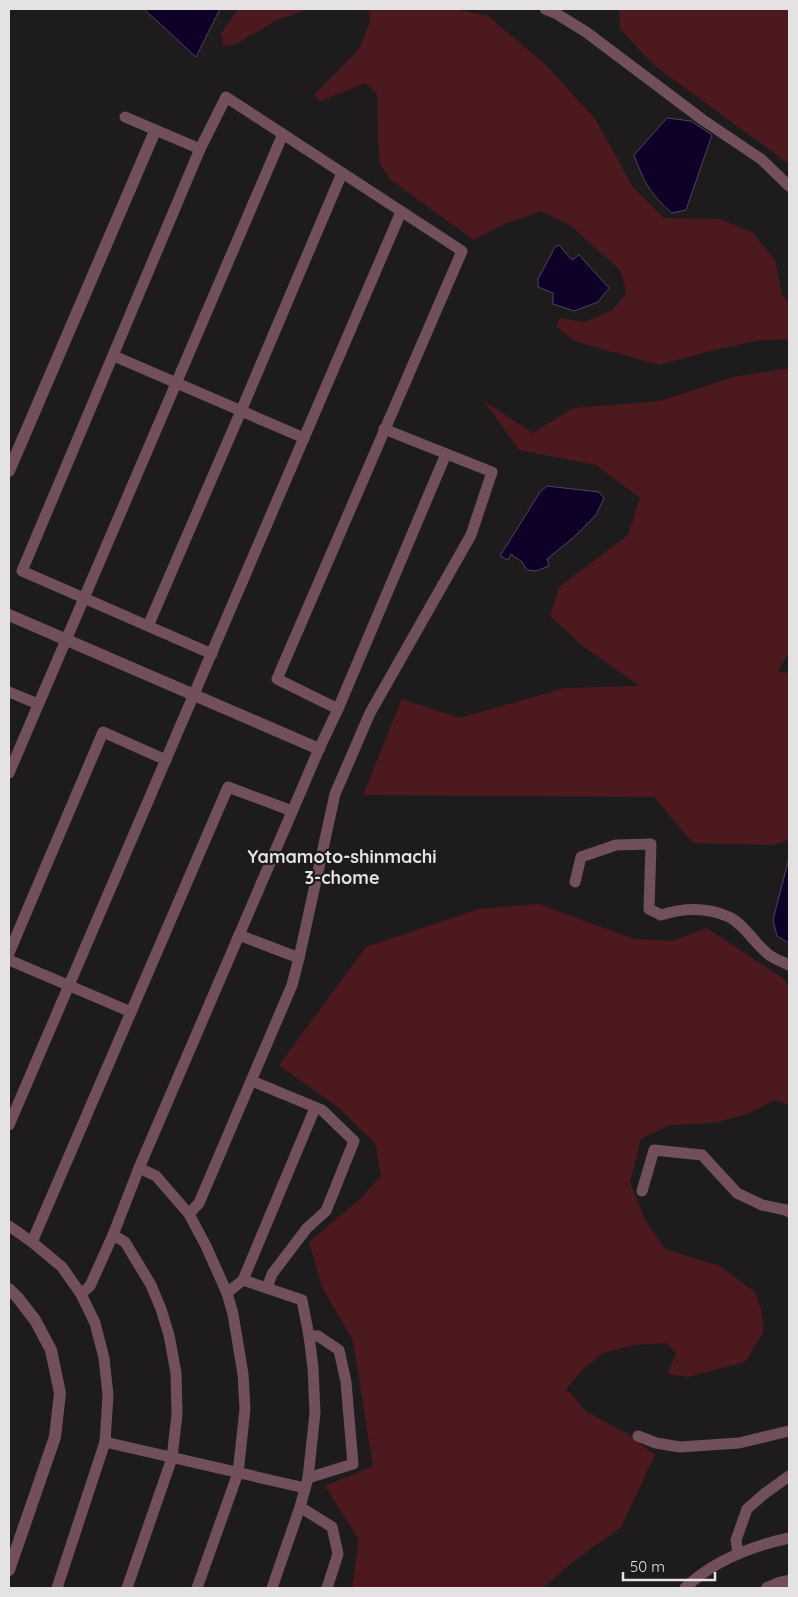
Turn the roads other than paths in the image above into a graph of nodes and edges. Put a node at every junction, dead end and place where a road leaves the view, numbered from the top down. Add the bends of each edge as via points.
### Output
1 (545, 9) edge
2 (126, 117) dead end
3 (155, 131) junction
4 (283, 134) junction
5 (200, 149) junction
6 (342, 173) junction
7 (789, 186) edge
8 (401, 212) junction
9 (114, 356) junction
10 (177, 383) junction
11 (242, 411) junction
12 (384, 429) junction
13 (304, 438) junction
14 (446, 454) junction
15 (9, 472) edge
16 (84, 599) junction
17 (9, 615) edge
18 (148, 626) junction
19 (66, 641) junction
20 (212, 654) junction
21 (9, 692) edge
22 (193, 694) junction
23 (38, 704) junction
24 (338, 709) junction
25 (319, 748) junction
26 (166, 760) junction
27 (9, 773) edge
28 (292, 811) junction
29 (575, 882) dead end
30 (239, 936) junction
31 (9, 953) edge
32 (299, 958) junction
33 (9, 960) edge
34 (789, 965) edge
35 (68, 985) junction
36 (131, 1012) junction
37 (252, 1081) junction
38 (315, 1108) junction
39 (9, 1125) edge
40 (139, 1168) junction
41 (642, 1191) dead end
42 (789, 1212) edge
43 (189, 1214) junction
44 (9, 1226) edge
45 (113, 1236) junction
46 (32, 1242) junction
47 (244, 1280) junction
48 (267, 1288) junction
49 (9, 1289) edge
50 (227, 1293) junction
51 (81, 1294) junction
52 (309, 1336) junction
53 (789, 1431) edge
54 (638, 1436) dead end
55 (105, 1442) junction
56 (172, 1458) junction
57 (238, 1473) junction
58 (789, 1476) edge
59 (306, 1483) junction
60 (300, 1507) junction
61 (789, 1538) edge
62 (738, 1554) junction
63 (9, 1570) edge
64 (789, 1581) edge
65 (57, 1588) edge
66 (127, 1588) edge
67 (197, 1588) edge
68 (272, 1588) edge
69 (327, 1588) edge
70 (684, 1588) edge
71 (767, 1588) edge

1 - 7 street via 586,32 703,120 761,159
2 - 3 street
3 - 5 street
3 - 15 street
4 - 5 street via 226,97
4 - 6 street
4 - 10 street
5 - 9 street
6 - 8 street
6 - 11 street
8 - 12 street via 462,251
8 - 13 street
9 - 10 street
9 - 16 street via 22,571
10 - 11 street
10 - 16 street
11 - 13 street
11 - 18 street
12 - 14 street
12 - 24 street via 277,679
13 - 20 street
14 - 24 street
14 - 32 street via 492,472 471,535 370,713 335,794
16 - 18 street
16 - 19 street
17 - 19 street
18 - 20 street
19 - 22 street
19 - 23 street
20 - 22 street
21 - 23 street
22 - 25 street
22 - 26 street
23 - 27 street
24 - 25 street
25 - 28 street
26 - 31 street via 103,732
26 - 35 street
28 - 30 street
28 - 36 street via 228,787
29 - 34 street via 581,858 616,845 651,844 650,909 661,915 678,910 702,910 730,917 769,955
30 - 32 street
30 - 40 street
32 - 37 street via 292,985
33 - 35 street
35 - 36 street
35 - 39 street
36 - 46 street
37 - 38 street
37 - 43 street via 199,1203
38 - 47 street
38 - 48 street via 322,1110 354,1141 326,1211 307,1228 272,1274
40 - 43 street via 156,1176
40 - 45 street
41 - 42 street via 654,1150 702,1155 737,1193 762,1205
43 - 50 street
44 - 46 street
45 - 51 street via 90,1286
45 - 56 street via 126,1242 151,1285 169,1335 176,1373 177,1406
46 - 51 street via 62,1267
47 - 48 street
47 - 50 street
48 - 52 street via 302,1300
49 - 63 street via 35,1320 51,1350 60,1393 55,1437
50 - 57 street via 243,1374 244,1410
51 - 55 street via 95,1323 104,1358 108,1394
52 - 59 street via 314,1414
52 - 59 street via 318,1336 339,1350 346,1382 353,1464
53 - 54 street via 739,1443 680,1447
55 - 56 street
55 - 65 street
56 - 57 street
56 - 66 street
57 - 59 street
57 - 67 street
58 - 62 street via 747,1509 736,1540
59 - 60 street
60 - 68 street
60 - 69 street via 332,1527 338,1554
61 - 62 street via 764,1543
62 - 70 street
64 - 71 street

